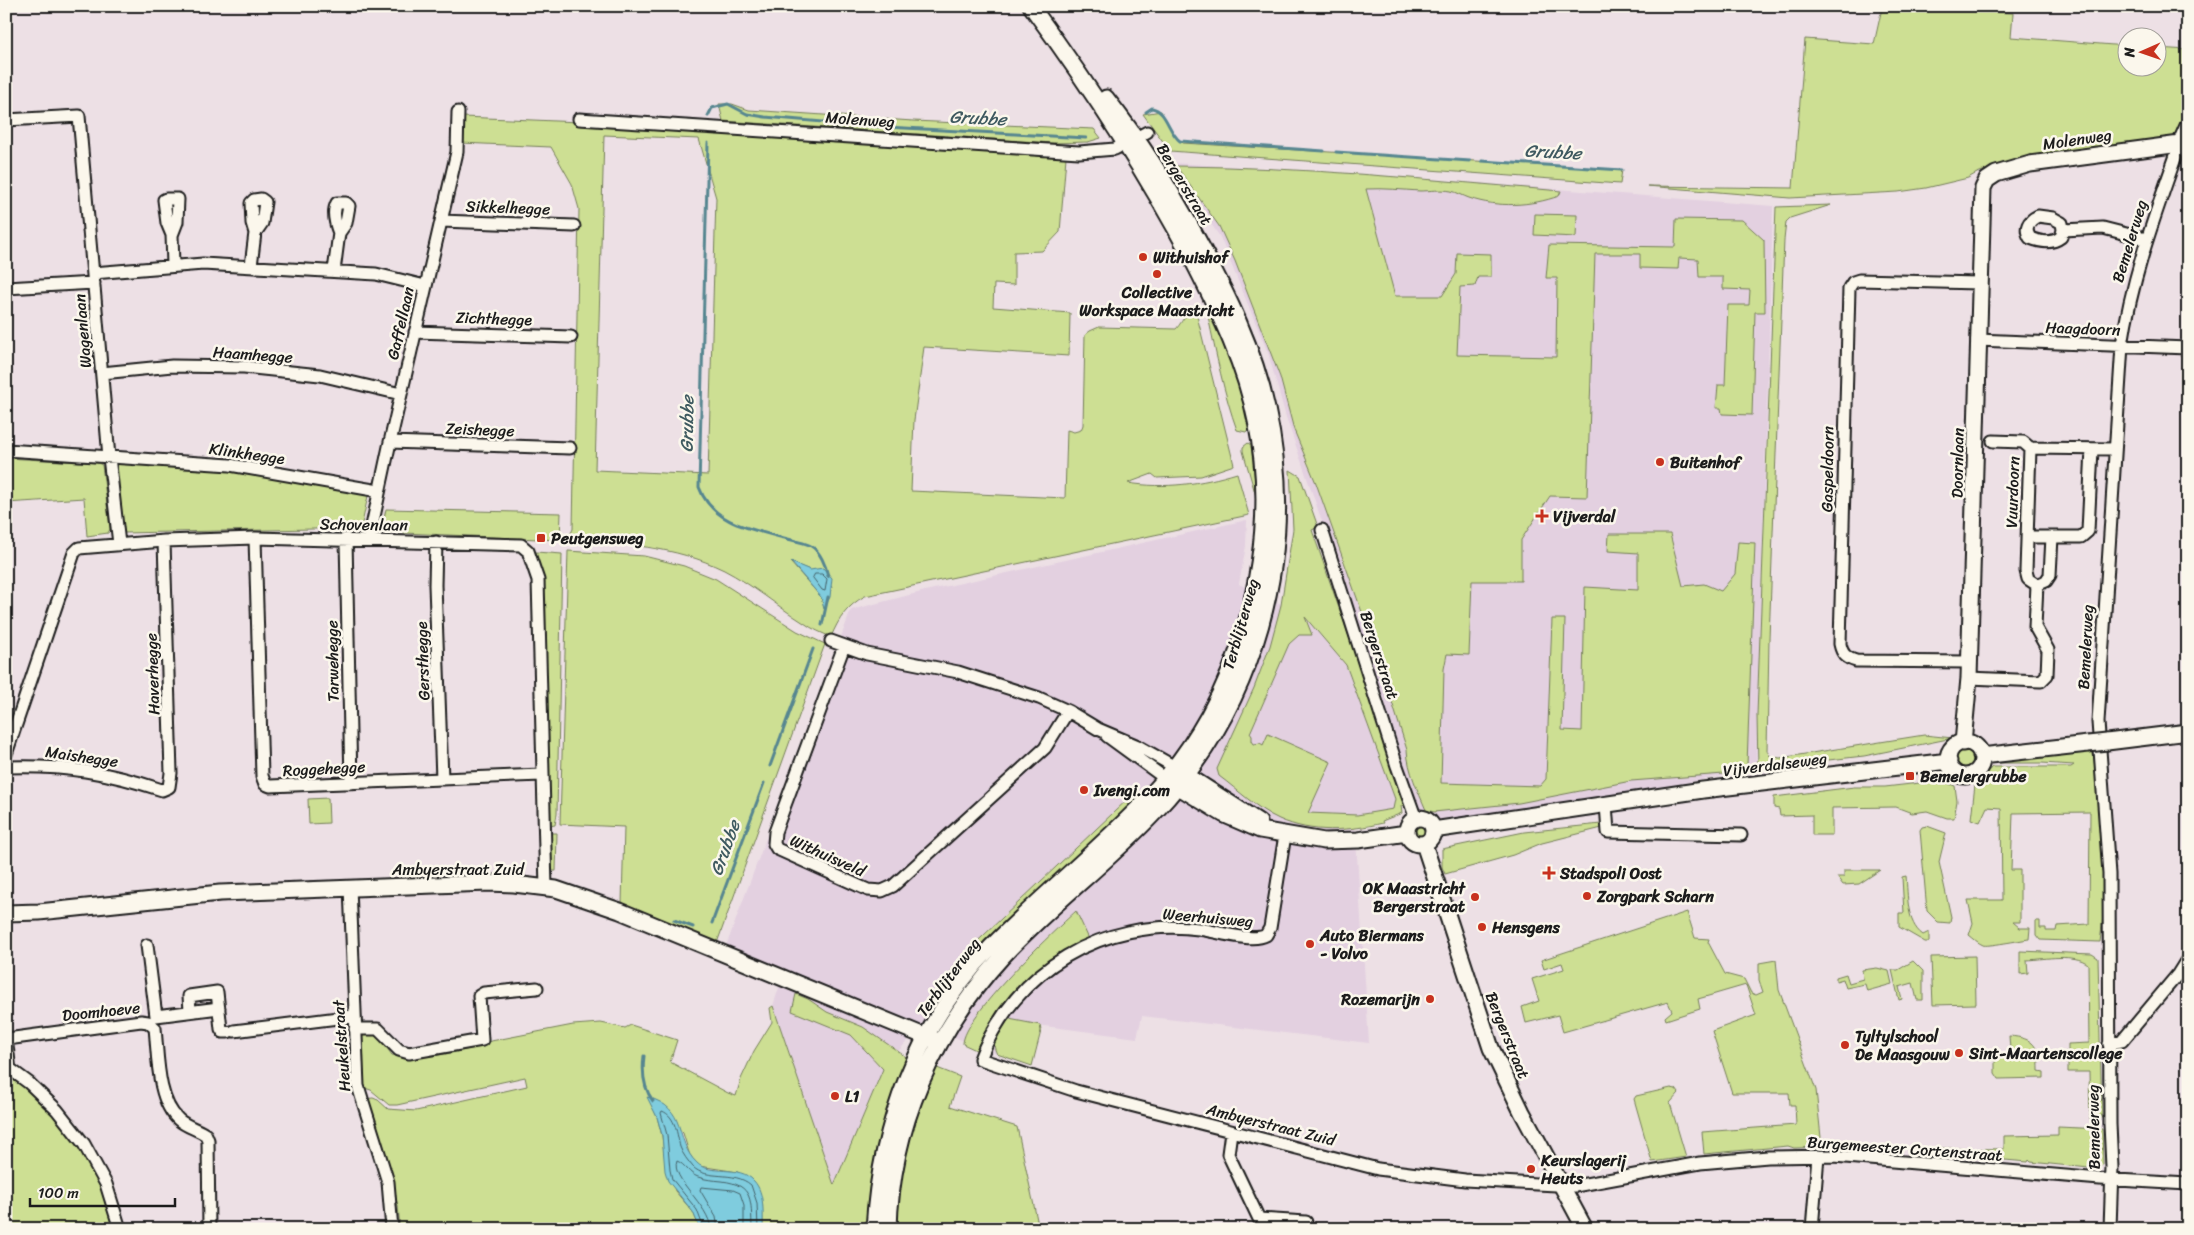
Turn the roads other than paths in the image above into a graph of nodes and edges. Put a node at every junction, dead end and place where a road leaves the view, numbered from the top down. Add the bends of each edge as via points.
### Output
1 (1031, 6) edge
2 (458, 112) dead end
3 (579, 119) dead end
4 (6, 120) edge
5 (2188, 126) edge
6 (1137, 138) junction
7 (2184, 144) edge
8 (1984, 185) joint
9 (441, 221) junction
10 (574, 226) dead end
11 (2063, 230) dead end
12 (256, 233) dead end
13 (339, 233) dead end
14 (172, 235) dead end
15 (2146, 239) junction
16 (173, 266) junction
17 (251, 266) junction
18 (334, 271) junction
19 (93, 278) junction
20 (1978, 283) junction
21 (425, 286) junction
22 (6, 288) edge
23 (415, 332) junction
24 (571, 337) dead end
25 (1977, 340) junction
26 (2122, 345) junction
27 (2188, 348) edge
28 (102, 373) junction
29 (401, 394) junction
30 (1993, 441) dead end
31 (390, 442) junction
32 (570, 448) dead end
33 (2030, 448) junction
34 (2092, 449) junction
35 (2115, 449) junction
36 (6, 450) edge
37 (109, 456) junction
38 (1269, 468) joint
39 (379, 491) junction
40 (1322, 530) dead end
41 (2027, 537) junction
42 (2052, 537) junction
43 (255, 538) junction
44 (346, 540) junction
45 (369, 540) junction
46 (164, 541) junction
47 (436, 542) junction
48 (120, 544) junction
49 (2037, 585) junction
50 (831, 641) dead end
51 (844, 646) junction
52 (1969, 662) junction
53 (1969, 678) junction
54 (1068, 711) junction
55 (2188, 732) edge
56 (1963, 743) junction
57 (6, 754) edge
58 (1981, 756) junction
59 (1949, 761) junction
60 (6, 766) edge
61 (542, 775) junction
62 (1176, 777) junction
63 (442, 779) junction
64 (351, 782) junction
65 (151, 787) joint
66 (1606, 804) junction
67 (1416, 819) junction
68 (1433, 830) junction
69 (1407, 833) junction
70 (1285, 834) junction
71 (1741, 835) dead end
72 (1424, 844) junction
73 (350, 887) junction
74 (546, 888) junction
75 (6, 914) edge
76 (147, 945) dead end
77 (2188, 958) edge
78 (537, 988) dead end
79 (354, 1016) junction
80 (152, 1019) junction
81 (355, 1029) junction
82 (6, 1037) edge
83 (926, 1037) junction
84 (940, 1042) junction
85 (2109, 1044) junction
86 (980, 1059) joint
87 (7, 1071) edge
88 (1231, 1132) junction
89 (1818, 1156) junction
90 (2112, 1180) junction
91 (2188, 1184) edge
92 (1561, 1185) junction
93 (1306, 1222) dead end
94 (120, 1229) edge
95 (209, 1229) edge
96 (392, 1229) edge
97 (874, 1229) edge
98 (889, 1229) edge
99 (1584, 1229) edge
100 (1812, 1229) edge
101 (2110, 1229) edge

1 - 6 main road, Bergerstraat via 1101,98
2 - 9 street, Gaffellaan via 457,152
3 - 6 street, Molenweg via 1079,152 1113,150
4 - 19 street, Wagenlaan via 80,116
5 - 7 main road, Bemelerweg
6 - 38 main road, Bergerstraat via 1192,230 1244,333 1268,410
7 - 8 main road, Molenweg via 2030,164 1996,174
7 - 15 street, Bemelerweg
8 - 20 main road, Doornlaan via 1981,192
9 - 10 street, Sikkelhegge
9 - 21 street, Gaffellaan
11 - 15 street via 2103,228
12 - 17 street
13 - 18 street
14 - 16 street
15 - 26 street, Bemelerweg via 2128,307
16 - 17 street
16 - 19 street
17 - 18 street
18 - 21 street via 376,274
19 - 22 street
19 - 28 street, Wagenlaan
20 - 25 main road, Doornlaan
20 - 52 street, Gaspeldoorn via 1853,282 1849,288 1845,411 1842,652 1848,659 1856,661
21 - 23 street, Gaffellaan
23 - 24 street, Zichthegge
23 - 29 street, Gaffellaan
25 - 26 street, Haagdoorn
25 - 52 main road, Doornlaan
26 - 27 street, Haagdoorn
26 - 35 street, Bemelerweg
28 - 29 street, Haamhegge via 172,366 244,367 320,375
28 - 37 street, Wagenlaan
29 - 31 street, Gaffellaan
30 - 33 street, Vuurdoorn via 2024,442
31 - 32 street, Zeishegge
31 - 39 street, Gaffellaan
33 - 34 street, Vuurdoorn
33 - 41 street, Vuurdoorn
34 - 35 street, Vuurdoorn
34 - 42 street, Vuurdoorn via 2088,531 2081,537
35 - 85 street, Bemelerweg via 2098,722 2109,874
36 - 37 street, Klinkhegge
37 - 39 street, Klinkhegge via 230,465
37 - 48 street, Wagenlaan
38 - 62 main road, Terblijterweg via 1277,510 1270,590 1262,623 1231,705 1203,754
39 - 45 street, Gaffellaan
40 - 67 street, Bergerstraat
41 - 42 street, Vuurdoorn
41 - 49 street, Vuurdoorn via 2026,571 2028,579
42 - 49 street via 2050,575
43 - 44 street, Schovenlaan
43 - 46 street, Schovenlaan
43 - 64 street, Roggehegge via 262,776 265,784
44 - 45 street, Schovenlaan
44 - 64 street, Tarwehegge
45 - 47 street, Schovenlaan
46 - 48 street, Schovenlaan
46 - 65 street, Haverhegge via 171,784 162,790
47 - 61 street, Schovenlaan via 521,545 528,551 538,580
47 - 63 street, Gersthegge
48 - 57 street, Schovenlaan via 85,546 74,553
49 - 53 street via 2035,627 2048,650 2048,675 2041,680
50 - 51 street
51 - 54 street via 867,654 984,679
51 - 54 street, Withuisveld via 774,832 774,844 777,849 868,890 882,891 892,886 1001,789 1045,748
52 - 53 main road, Doornlaan
53 - 56 main road, Doornlaan
54 - 62 street via 1098,729 1138,746
55 - 58 main road, bridge
56 - 58 main road via 1975,746
56 - 59 main road via 1953,748
58 - 59 main road via 1979,768 1968,776 1952,770
59 - 66 main road, Vijverdalseweg
60 - 65 street, Maishegge via 88,770
61 - 63 street, Roggehegge
61 - 74 street, Schovenlaan
62 - 70 main road
62 - 83 main road, Terblijterweg via 1132,814 991,947 956,989
62 - 84 main road, Terblijterweg via 1126,841 1002,957
63 - 64 street, Roggehegge
66 - 68 main road, Vijverdalseweg
66 - 71 street via 1608,832
67 - 68 main road via 1426,820
67 - 69 main road via 1409,824
68 - 72 main road via 1431,838
69 - 70 main road via 1346,840 1312,840
69 - 72 main road via 1413,842
70 - 86 street, Weerhuisweg via 1266,935 1254,938 1157,928 1111,936 1084,946 1050,966 1022,991 995,1025
72 - 92 main road, Bergerstraat via 1491,1048
73 - 74 main road, Ambyerstraat Zuid via 495,883
73 - 75 main road, Ambyerstraat Zuid via 220,893
73 - 79 street, Heukelstraat
74 - 83 main road, Ambyerstraat Zuid via 613,908
76 - 80 street
77 - 85 street via 2122,1041
78 - 81 street via 479,996 482,1040 409,1053 399,1050 378,1028
79 - 80 street via 222,1031 217,992 189,996 190,1011
79 - 81 street, Heukelstraat
80 - 82 street, Doomhoeve
80 - 95 street, Doomhoeve via 162,1092 168,1107 180,1120 206,1135
81 - 96 street, Heukelstraat via 358,1086 388,1182
82 - 87 street
83 - 84 main road, Ambyerstraat Zuid
83 - 97 main road, Terblijterweg via 891,1126 879,1178
84 - 98 main road, Terblijterweg via 918,1089 904,1131 893,1185
85 - 90 street, Bemelerweg
86 - 88 street, Ambyerstraat Zuid via 1076,1091
87 - 94 street via 29,1083 57,1110 84,1144 106,1184
88 - 92 street, Ambyerstraat Zuid via 1395,1172 1465,1180
88 - 93 street via 1228,1154 1259,1218
89 - 90 street, Burgemeester Cortenstraat
89 - 92 street, Burgemeester Cortenstraat via 1700,1163 1580,1185
89 - 100 street
90 - 91 street, Burgemeester Cortenstraat
90 - 101 street, Bemelerweg
92 - 99 main road, Bergerstraat

